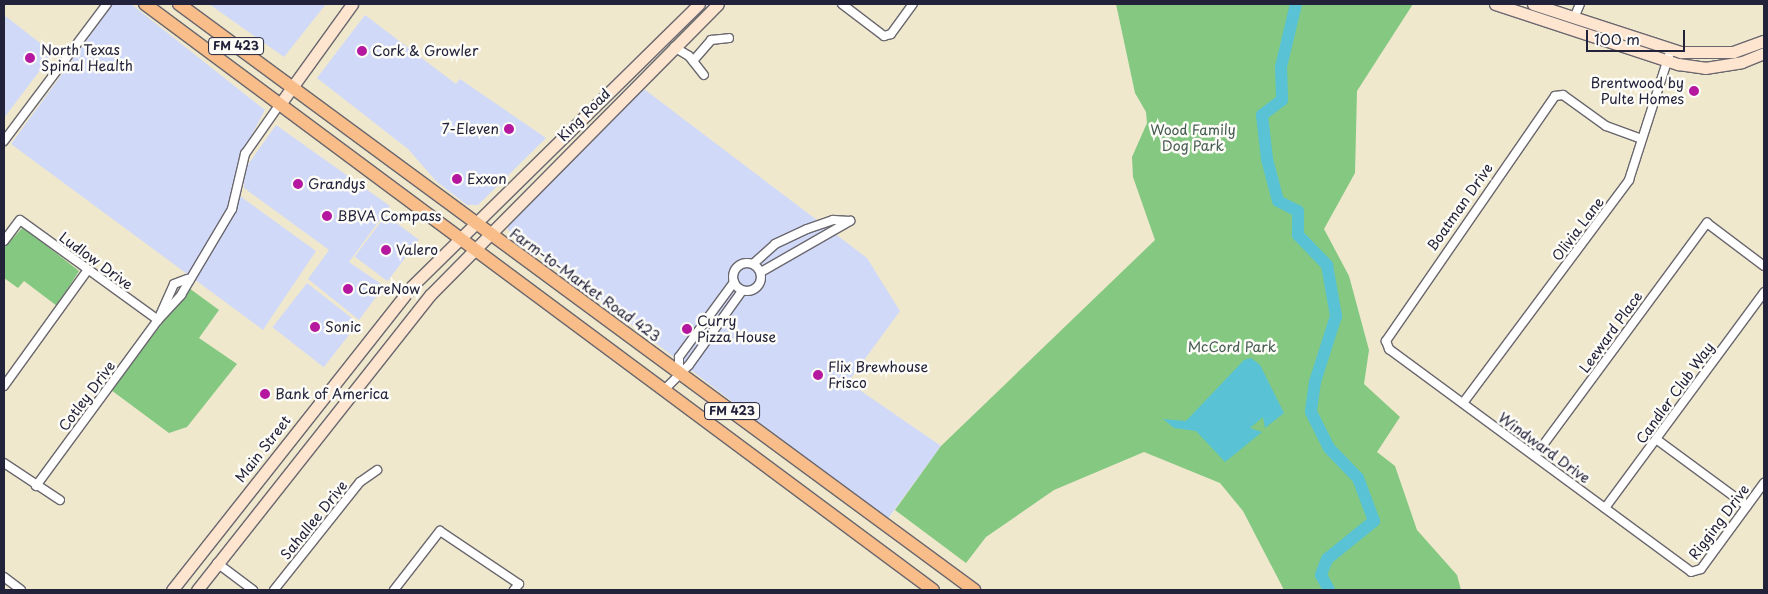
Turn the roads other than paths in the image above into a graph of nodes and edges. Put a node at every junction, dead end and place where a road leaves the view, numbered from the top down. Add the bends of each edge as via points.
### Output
1 (107, 4) edge
2 (145, 4) edge
3 (179, 4) edge
4 (352, 4) edge
5 (699, 4) edge
6 (718, 4) edge
7 (842, 4) edge
8 (913, 4) edge
9 (1495, 4) edge
10 (1533, 4) edge
11 (1580, 4) edge
12 (1574, 18) junction
13 (1570, 32) junction
14 (665, 37) junction
15 (729, 38) dead end
16 (1764, 45) edge
17 (674, 47) junction
18 (1671, 49) junction
19 (693, 61) junction
20 (1668, 61) junction
21 (704, 75) dead end
22 (292, 87) junction
23 (280, 104) junction
24 (1639, 138) junction
25 (4, 141) edge
26 (550, 152) junction
27 (560, 162) junction
28 (474, 224) junction
29 (488, 234) junction
30 (459, 238) junction
31 (4, 241) edge
32 (473, 249) junction
33 (753, 264) junction
34 (1764, 266) edge
35 (87, 271) junction
36 (761, 272) junction
37 (187, 279) junction
38 (734, 282) junction
39 (742, 291) junction
40 (1764, 292) edge
41 (158, 320) junction
42 (1386, 341) joint
43 (679, 372) junction
44 (4, 386) edge
45 (664, 390) junction
46 (1463, 403) junction
47 (1656, 439) junction
48 (1535, 456) junction
49 (4, 463) edge
50 (378, 470) dead end
51 (1764, 482) edge
52 (36, 486) junction
53 (60, 500) dead end
54 (1747, 506) junction
55 (1605, 508) junction
56 (199, 555) junction
57 (216, 565) junction
58 (1691, 572) joint
59 (4, 577) edge
60 (516, 587) edge
61 (21, 590) edge
62 (172, 590) edge
63 (197, 590) edge
64 (253, 590) edge
65 (274, 590) edge
66 (394, 590) edge
67 (933, 590) edge
68 (974, 590) edge

1 - 25 street
2 - 23 main road, FM 423
3 - 22 main road, Farm-to-Market Road 423 / FM 423
4 - 22 street
5 - 14 street, King Road
6 - 17 street, King Road
7 - 8 street via 876,32 888,36
9 - 13 street
10 - 12 street
11 - 12 street
12 - 13 street
12 - 18 street
13 - 20 street
14 - 17 street
14 - 26 street, King Road
15 - 19 street via 711,40
16 - 18 street via 1709,55
16 - 20 street via 1742,62 1706,68
17 - 19 street
17 - 27 street, King Road
18 - 20 street, Olivia Lane
19 - 21 street
20 - 24 street, Olivia Lane
22 - 23 street
22 - 28 main road, Farm-to-Market Road 423 / FM 423
23 - 30 main road, FM 423
23 - 37 street via 245,154 232,209
24 - 42 street, Boatman Drive via 1606,126 1563,95 1549,101
24 - 46 street, Olivia Lane via 1633,169 1622,190
26 - 27 street
26 - 28 street, King Road
27 - 29 street, King Road
28 - 29 main road, Farm-to-Market Road 423 / FM 423
28 - 30 street, King Road
29 - 32 street, King Road
29 - 43 main road, Farm-to-Market Road 423 / FM 423
30 - 32 main road, FM 423
30 - 56 street, Main Street via 369,336
31 - 35 street, Ludlow Drive via 20,220
32 - 45 main road, FM 423
32 - 57 street via 326,422
33 - 36 street
33 - 36 street via 775,244 833,220 850,221
33 - 38 street via 739,266
34 - 48 street, Leeward Place via 1707,223
35 - 41 street, Ludlow Drive
35 - 44 street
36 - 39 street via 756,289
37 - 41 street, Cotley Drive via 182,295
37 - 41 street, Cotley Drive via 174,284
38 - 39 street
38 - 43 street via 679,357
39 - 43 street via 689,365
40 - 47 street, Candler Club Way
41 - 52 street, Cotley Drive
42 - 46 street, Windward Drive via 1389,348
43 - 45 street
43 - 68 main road, Farm-to-Market Road 423 / FM 423
45 - 67 main road, FM 423
46 - 48 street, Windward Drive
47 - 54 street
47 - 55 street, Candler Club Way
48 - 55 street, Windward Drive
49 - 52 street
50 - 65 street, Sahallee Drive via 360,482
51 - 54 street, Rigging Drive
52 - 53 street
54 - 58 street, Rigging Drive via 1700,570
55 - 58 street, Windward Drive
56 - 57 street
56 - 62 street, Main Street
57 - 63 street
57 - 64 street
59 - 61 street
60 - 66 street via 440,531

